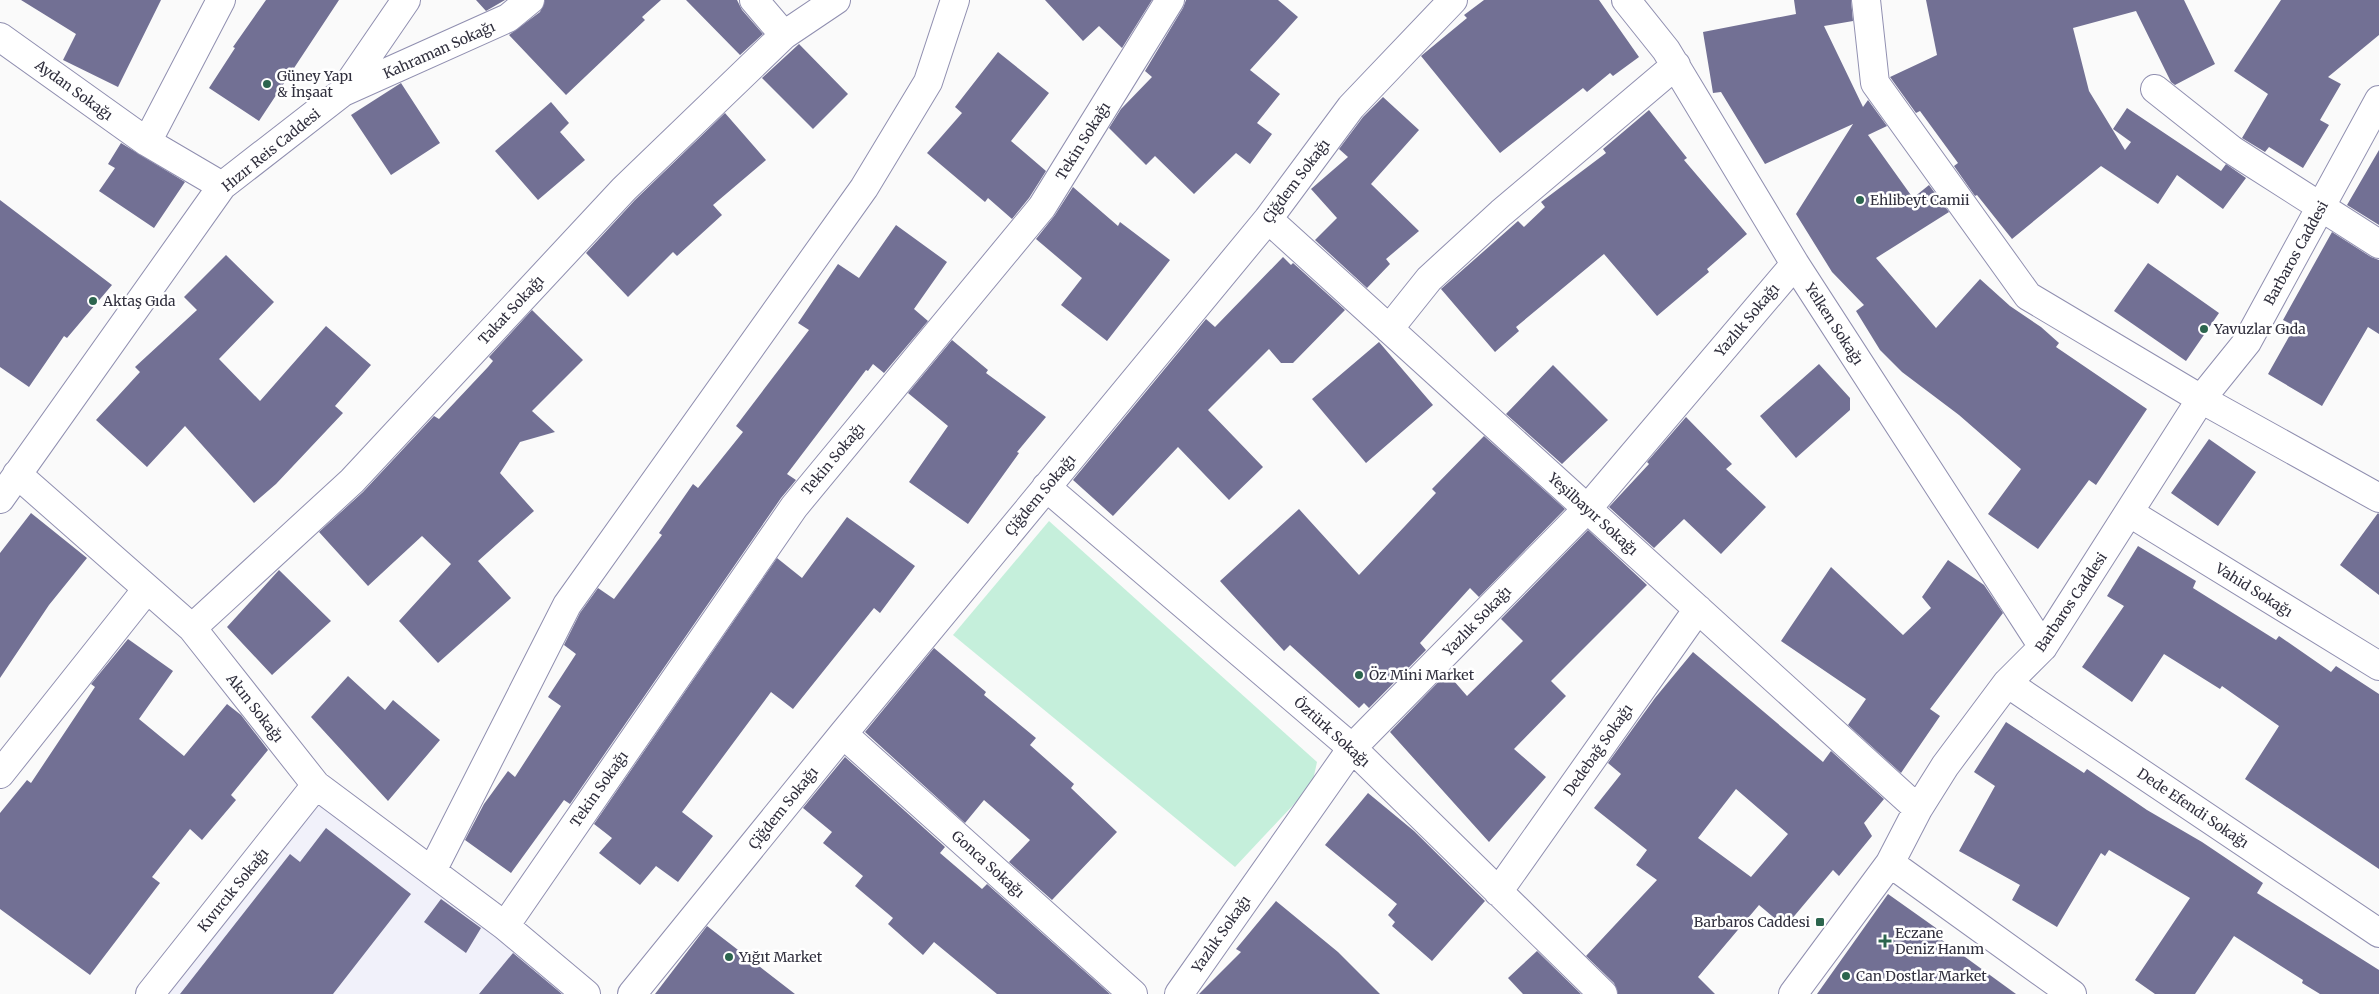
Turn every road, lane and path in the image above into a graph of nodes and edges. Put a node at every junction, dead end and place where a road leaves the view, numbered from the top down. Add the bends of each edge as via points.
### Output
1 (221, 0) edge
2 (406, 0) edge
3 (530, 0) edge
4 (754, 0) edge
5 (836, 0) edge
6 (955, 0) edge
7 (1170, 0) edge
8 (1453, 0) edge
9 (1626, 0) edge
10 (1866, 0) edge
11 (784, 35) junction
12 (0, 37) edge
13 (1676, 65) junction
14 (2155, 89) dead end
15 (343, 92) junction
16 (2379, 100) edge
17 (147, 142) junction
18 (222, 186) junction
19 (2321, 208) junction
20 (1268, 219) junction
21 (2379, 244) edge
22 (1795, 264) junction
23 (1389, 329) junction
24 (2201, 399) junction
25 (17, 474) junction
26 (1046, 488) junction
27 (2379, 498) edge
28 (0, 500) edge
29 (1587, 509) junction
30 (2130, 512) junction
31 (147, 589) junction
32 (1698, 609) junction
33 (192, 628) junction
34 (2043, 647) junction
35 (2379, 666) edge
36 (2007, 683) junction
37 (843, 734) junction
38 (1352, 748) junction
39 (0, 774) edge
40 (316, 785) junction
41 (1918, 809) junction
42 (1890, 863) junction
43 (432, 871) junction
44 (1498, 892) junction
45 (505, 926) junction
46 (2379, 933) edge
47 (150, 994) edge
48 (586, 994) edge
49 (632, 994) edge
50 (1132, 994) edge
51 (1179, 994) edge
52 (1603, 994) edge
53 (1794, 994) edge
54 (2072, 994) edge

1 - 17 street
2 - 15 street, Hızır Reis Caddesi
3 - 15 street, Kahraman Sokağı via 508,18
4 - 11 street
5 - 11 street, Takat Sokağı
6 - 43 street via 928,82 864,188 567,605
7 - 45 street, Tekin Sokağı via 1042,207 794,507
8 - 20 street, Çiğdem Sokağı via 1350,107
9 - 13 street, Yelken Sokağı
10 - 24 street via 1875,83 2028,296
11 - 33 street, Takat Sokağı via 624,189 352,481
12 - 17 street, Aydan Sokağı
13 - 22 street, Yelken Sokağı
13 - 23 street via 1501,213 1429,280
14 - 19 street via 2232,150
15 - 18 street, Hızır Reis Caddesi
16 - 19 street, Barbaros Caddesi
17 - 18 street, Aydan Sokağı
18 - 25 street, Hızır Reis Caddesi
19 - 21 street
19 - 24 street, Barbaros Caddesi via 2248,342
20 - 23 street, Yeşilbayır Sokağı
20 - 26 street, Çiğdem Sokağı
22 - 29 street, Yazlık Sokağı
22 - 34 street, Yelken Sokağı
23 - 29 street, Yeşilbayır Sokağı
24 - 27 street
24 - 30 street, Barbaros Caddesi
25 - 28 street, Hızır Reis Caddesi
25 - 31 street, Akın Sokağı
26 - 37 street, Çiğdem Sokağı
26 - 38 street, Öztürk Sokağı
29 - 32 street, Yeşilbayır Sokağı
29 - 38 street, Yazlık Sokağı
30 - 34 street, Barbaros Caddesi
30 - 35 street, Vahid Sokağı
31 - 33 street, Akın Sokağı
31 - 39 street
32 - 41 street, Yeşilbayır Sokağı
32 - 44 street, Dedebağ Sokağı
33 - 40 street, Akın Sokağı
34 - 36 street, Barbaros Caddesi
36 - 41 street, Barbaros Caddesi via 1945,766
36 - 46 street, Dede Efendi Sokağı
37 - 49 street, Çiğdem Sokağı
37 - 50 street, Gonca Sokağı
38 - 44 street, Öztürk Sokağı
38 - 51 street, Yazlık Sokağı
40 - 43 street, Akın Sokağı
40 - 47 street, Kıvırcık Sokağı
41 - 42 street, Barbaros Caddesi
42 - 53 street, Barbaros Caddesi
42 - 54 street
43 - 45 street, Akın Sokağı
44 - 52 street, Öztürk Sokağı
45 - 48 street, Akın Sokağı

